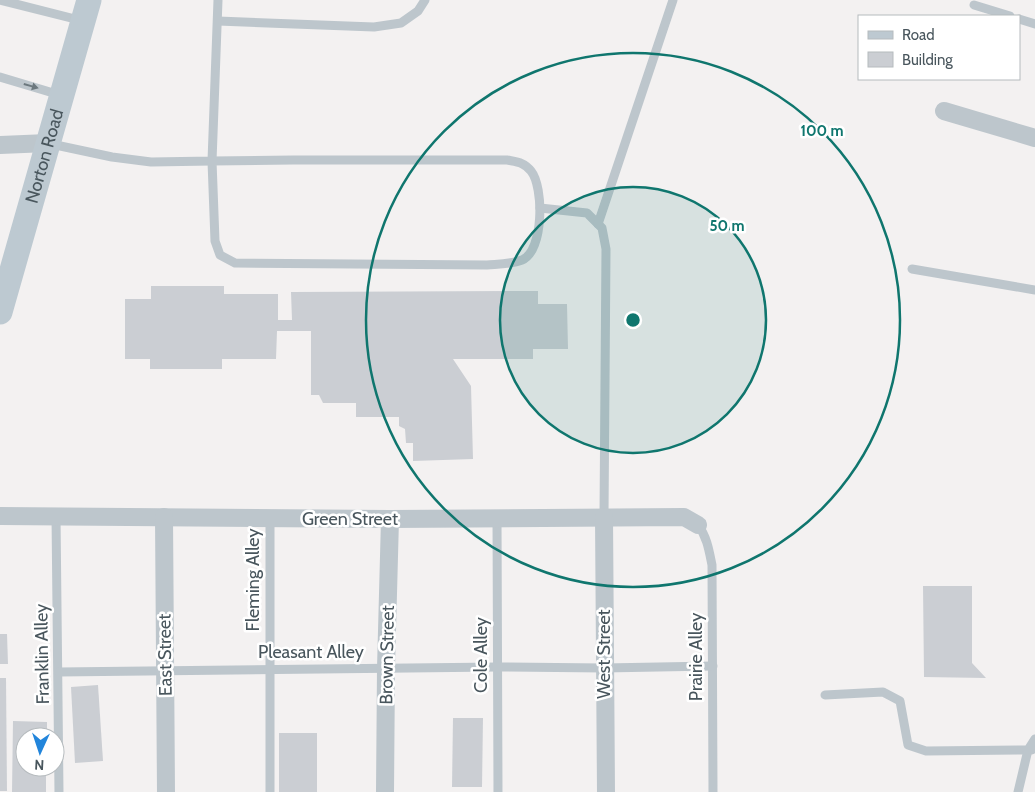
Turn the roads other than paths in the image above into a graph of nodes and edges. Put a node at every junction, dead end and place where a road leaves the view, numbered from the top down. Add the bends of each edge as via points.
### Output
1 (0, 0) edge
2 (218, 0) edge
3 (425, 0) edge
4 (673, 0) edge
5 (974, 5) dead end
6 (86, 10) edge
7 (1007, 15) edge
8 (1020, 19) edge
9 (218, 21) junction
10 (1035, 24) edge
11 (0, 77) edge
12 (62, 96) junction
13 (944, 111) dead end
14 (1035, 138) edge
15 (48, 144) junction
16 (0, 145) edge
17 (212, 161) junction
18 (540, 208) junction
19 (598, 224) junction
20 (912, 269) dead end
21 (1035, 290) edge
22 (0, 312) edge
23 (0, 516) edge
24 (56, 516) junction
25 (164, 517) junction
26 (497, 517) junction
27 (604, 517) junction
28 (270, 518) junction
29 (390, 519) junction
30 (698, 526) joint
31 (713, 666) junction
32 (497, 667) junction
33 (386, 668) junction
34 (604, 668) junction
35 (269, 669) junction
36 (166, 670) junction
37 (59, 672) junction
38 (825, 695) dead end
39 (1035, 739) edge
40 (1032, 750) edge
41 (59, 792) edge
42 (166, 792) edge
43 (270, 792) edge
44 (385, 792) edge
45 (498, 792) edge
46 (606, 792) edge
47 (713, 792) edge
48 (1018, 792) edge

1 - 6 lane
2 - 9 lane
3 - 9 lane via 418,11 401,23 374,27
4 - 19 lane
5 - 7 lane
6 - 12 main road, Norton Road
8 - 10 lane
9 - 17 lane
11 -> 12 lane
12 - 15 main road, Norton Road
13 - 14 street
15 - 16 street
15 - 17 lane via 151,162
15 - 22 main road, Norton Road
17 - 18 lane via 507,160 522,163 532,172
17 - 18 lane via 215,241 220,255 235,262 487,265 523,260 532,253 537,240
18 - 19 lane via 587,213
19 - 27 lane via 602,228 606,249
20 - 21 lane
23 - 24 street, Green Street
24 - 25 street, Green Street
24 - 37 lane, Franklin Alley
25 - 28 street, Green Street
25 - 36 street, East Street
26 - 27 street, Green Street
26 - 29 street, Green Street
26 - 32 lane, Cole Alley
27 - 30 street, Green Street via 684,517
27 - 34 street, West Street
28 - 29 street, Green Street
28 - 35 lane, Fleming Alley
29 - 33 street, Brown Street
30 - 31 lane, Prairie Alley via 703,531 712,565
31 - 34 lane, Pleasant Alley
31 - 47 lane, Prairie Alley
32 - 33 lane, Pleasant Alley
32 - 34 lane, Pleasant Alley
32 - 45 lane, Cole Alley
33 - 35 lane, Pleasant Alley
33 - 44 street, Brown Street
34 - 46 street, West Street
35 - 36 lane, Pleasant Alley
35 - 43 lane, Fleming Alley
36 - 37 lane, Pleasant Alley
36 - 42 street, East Street
37 - 41 lane, Franklin Alley
38 - 40 lane via 883,692 900,700 908,745 926,751
39 - 40 lane
40 - 48 lane

